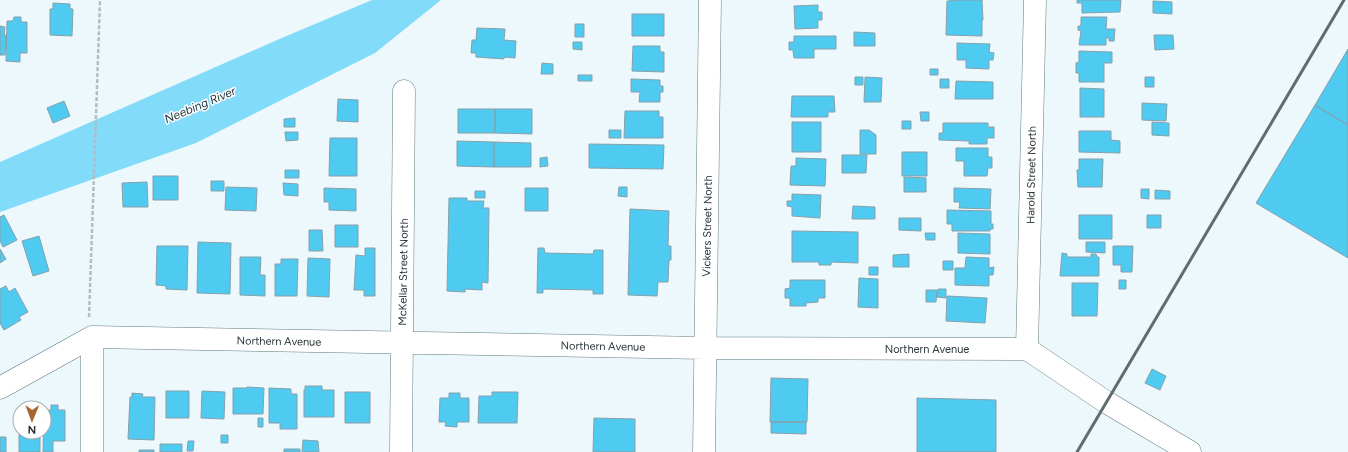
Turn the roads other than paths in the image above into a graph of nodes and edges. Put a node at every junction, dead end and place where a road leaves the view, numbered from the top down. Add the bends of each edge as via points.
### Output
1 (710, 0) edge
2 (1035, 0) edge
3 (404, 91) dead end
4 (92, 337) junction
5 (402, 343) junction
6 (705, 348) junction
7 (1027, 349) junction
8 (0, 388) edge
9 (92, 452) edge
10 (401, 452) edge
11 (704, 452) edge
12 (1190, 452) edge

1 - 6 street, Vickers Street North
2 - 7 street, Harold Street North
3 - 5 street, McKellar Street North
4 - 5 street, Northern Avenue
4 - 8 street
4 - 9 street
5 - 6 street, Northern Avenue
5 - 10 street, McKellar Street North
6 - 7 street, Northern Avenue
6 - 11 street, Vickers Street North
7 - 12 street via 1106,402

